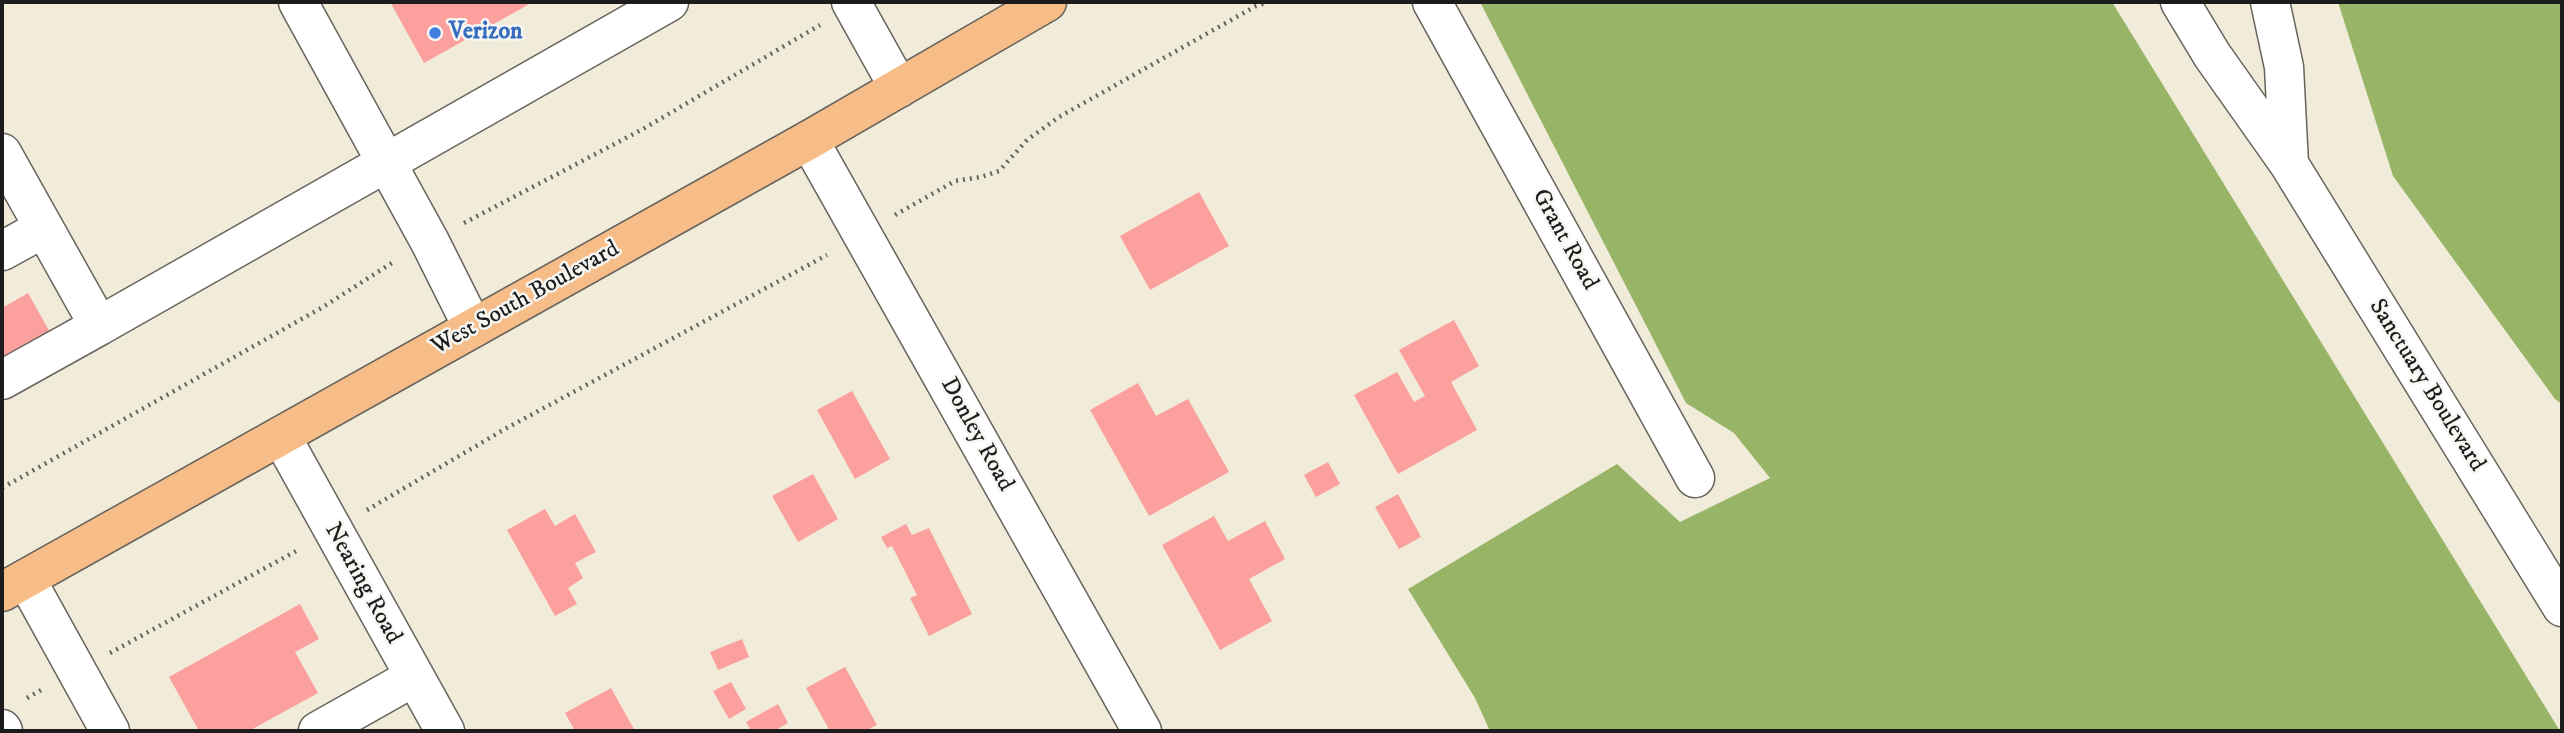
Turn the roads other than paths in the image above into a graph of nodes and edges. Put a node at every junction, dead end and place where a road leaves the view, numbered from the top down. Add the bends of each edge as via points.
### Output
1 (298, 2) edge
2 (669, 2) edge
3 (1047, 2) edge
4 (1432, 2) edge
5 (2180, 2) edge
6 (2270, 2) edge
7 (838, 12) edge
8 (899, 88) junction
9 (809, 140) junction
10 (2, 153) edge
11 (386, 163) junction
12 (2289, 164) junction
13 (44, 228) junction
14 (2, 251) edge
15 (99, 326) junction
16 (473, 328) junction
17 (2, 380) edge
18 (281, 436) junction
19 (1695, 478) dead end
20 (14, 585) edge
21 (2562, 607) edge
22 (414, 677) junction
23 (110, 731) edge
24 (318, 731) edge
25 (444, 731) edge
26 (1142, 731) edge

1 - 11 street
2 - 11 street
3 - 8 main road, West South Boulevard
4 - 19 street, Grant Road
5 - 12 street, Sanctuary Boulevard
6 - 12 street, Sanctuary Boulevard via 2284,67
7 - 8 street
8 - 9 main road, West South Boulevard
9 - 16 main road, West South Boulevard
9 - 26 street, Donley Road
10 - 13 street
11 - 15 street
11 - 16 street
12 - 21 street, Sanctuary Boulevard
13 - 14 street
13 - 15 street
15 - 17 street
16 - 18 main road, West South Boulevard
18 - 20 main road, West South Boulevard
18 - 22 street, Nearing Road
20 - 23 street
22 - 24 street
22 - 25 street, Nearing Road

